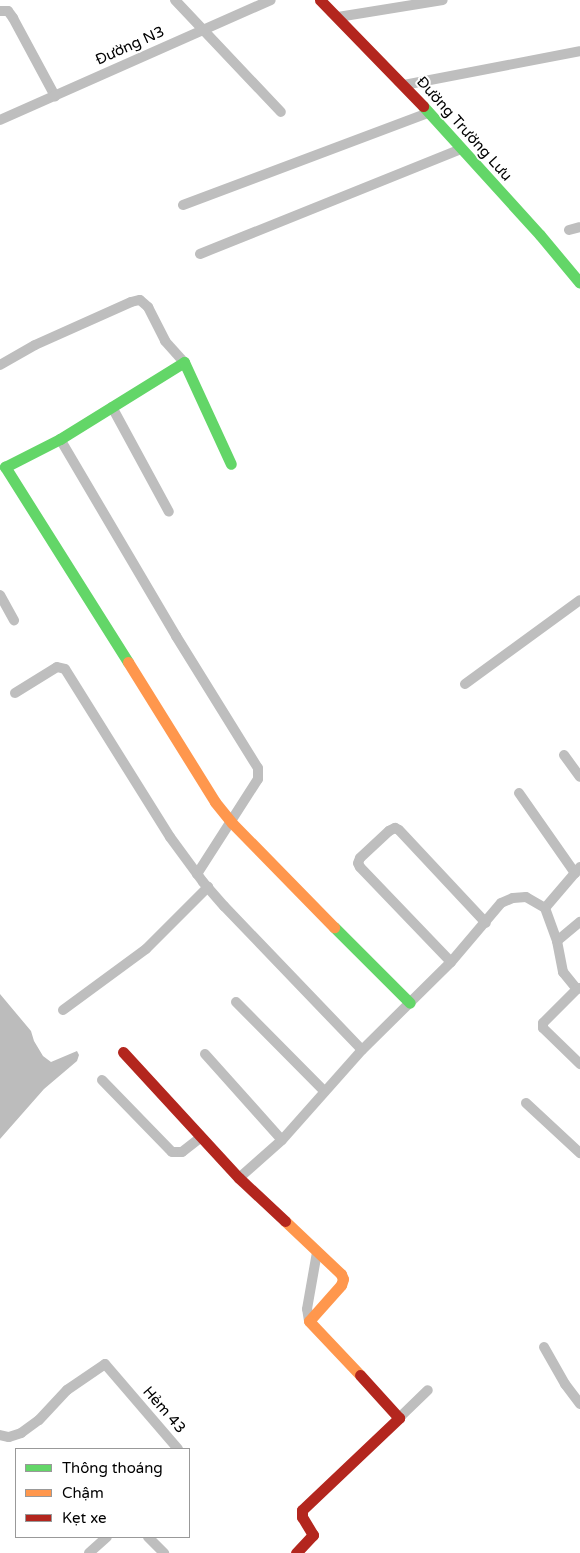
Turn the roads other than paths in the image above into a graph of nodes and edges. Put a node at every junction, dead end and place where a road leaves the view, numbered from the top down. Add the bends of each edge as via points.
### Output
1 (174, 0) edge
2 (271, 0) edge
3 (320, 0) edge
4 (442, 0) edge
5 (0, 10) edge
6 (338, 17) junction
7 (204, 30) junction
8 (580, 51) edge
9 (404, 85) junction
10 (55, 96) junction
11 (281, 112) dead end
12 (428, 113) junction
13 (0, 120) edge
14 (461, 149) junction
15 (183, 205) dead end
16 (580, 228) edge
17 (569, 230) dead end
18 (200, 254) dead end
19 (580, 283) edge
20 (184, 362) junction
21 (0, 365) edge
22 (112, 407) junction
23 (60, 439) junction
24 (231, 464) dead end
25 (3, 468) edge
26 (169, 512) dead end
27 (0, 595) edge
28 (580, 600) edge
29 (14, 620) dead end
30 (465, 684) dead end
31 (15, 692) dead end
32 (564, 755) dead end
33 (580, 777) edge
34 (520, 793) dead end
35 (232, 823) junction
36 (578, 870) edge
37 (197, 874) junction
38 (210, 890) junction
39 (545, 908) junction
40 (580, 922) edge
41 (486, 923) junction
42 (556, 941) junction
43 (451, 962) junction
44 (579, 989) edge
45 (236, 1002) dead end
46 (410, 1003) junction
47 (63, 1010) dead end
48 (362, 1050) junction
49 (123, 1052) dead end
50 (205, 1054) dead end
51 (580, 1064) edge
52 (102, 1080) dead end
53 (324, 1092) junction
54 (526, 1103) dead end
55 (201, 1137) junction
56 (282, 1140) junction
57 (580, 1153) edge
58 (239, 1178) junction
59 (317, 1252) junction
60 (310, 1321) junction
61 (544, 1347) dead end
62 (428, 1390) dead end
63 (580, 1404) edge
64 (399, 1418) junction
65 (0, 1435) edge
66 (177, 1448) edge
67 (105, 1538) edge
68 (149, 1538) edge
69 (89, 1553) edge
70 (164, 1553) edge
71 (296, 1553) edge

1 - 7 street
2 - 7 street, Đường N3
3 - 6 street, Đường Trường Lưu
4 - 6 street
5 - 10 street via 8,11 13,18
6 - 9 street, Đường Trường Lưu
7 - 10 street, Đường N3
7 - 11 street
8 - 9 street
9 - 12 street, Đường Trường Lưu
10 - 13 street, Đường N3
12 - 14 street, Đường Trường Lưu
12 - 15 street
14 - 18 street
14 - 19 street, Đường Trường Lưu
16 - 17 street
20 - 21 street via 165,341 148,307 140,300 35,345
20 - 22 street
20 - 24 street
22 - 23 street
22 - 26 street
23 - 25 street
23 - 35 street via 258,768 258,779
25 - 35 street via 215,802
27 - 29 street
28 - 30 street
31 - 37 street via 57,667 65,669 170,837
32 - 33 street
34 - 36 street
35 - 37 street
35 - 46 street
36 - 39 street
37 - 38 street
38 - 47 street via 146,949
38 - 48 street
39 - 41 street via 526,897 513,898 502,903
39 - 42 street
40 - 42 street
41 - 43 street
41 - 43 street via 399,830 389,830 360,858 360,868
42 - 44 street via 563,972
43 - 46 street
44 - 51 street via 543,1023 543,1028
45 - 53 street
46 - 48 street
48 - 53 street
49 - 55 street
50 - 56 street
52 - 55 street via 172,1152 182,1152
53 - 56 street
54 - 57 street
55 - 58 street
56 - 58 street
58 - 59 street
59 - 60 street via 307,1309
59 - 60 street via 343,1279
60 - 64 street
61 - 63 street
62 - 64 street
64 - 71 street via 302,1510 302,1517 313,1535
65 - 66 street, Hẻm 43 via 21,1434 67,1390 106,1365
67 - 69 street
68 - 70 street

